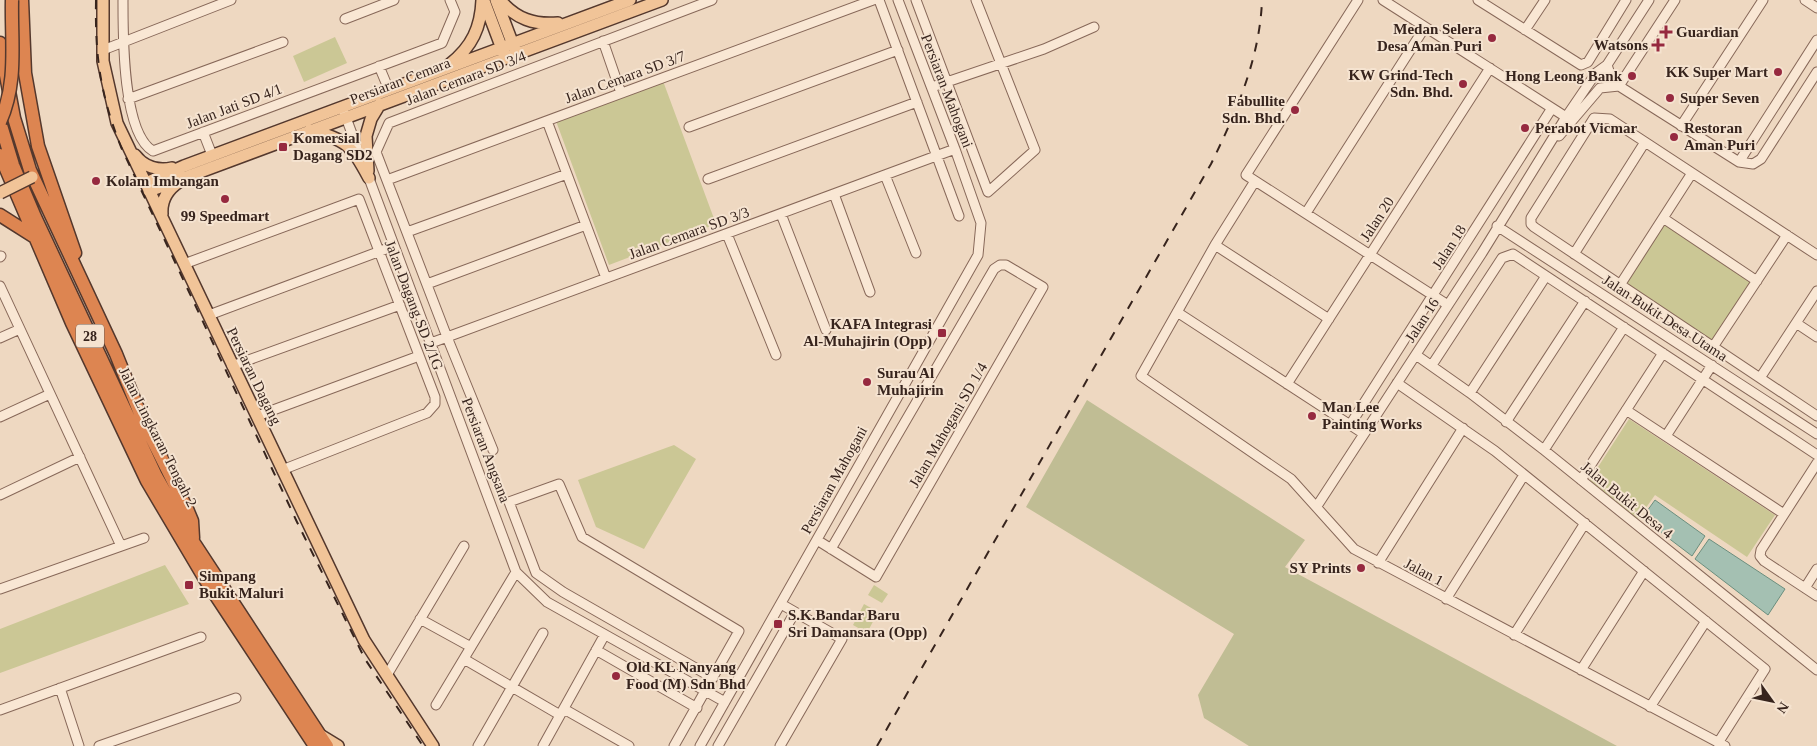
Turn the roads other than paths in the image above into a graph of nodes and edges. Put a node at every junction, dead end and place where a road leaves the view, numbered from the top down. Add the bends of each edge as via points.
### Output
1 (12, 0) edge
2 (22, 0) edge
3 (103, 0) edge
4 (123, 0) edge
5 (230, 0) edge
6 (394, 0) edge
7 (450, 0) edge
8 (483, 0) edge
9 (498, 0) edge
10 (630, 0) edge
11 (662, 0) edge
12 (712, 0) edge
13 (873, 0) edge
14 (879, 0) edge
15 (898, 0) edge
16 (916, 0) edge
17 (976, 0) edge
18 (1358, 0) edge
19 (1383, 0) edge
20 (1478, 0) edge
21 (1545, 0) edge
22 (1626, 0) edge
23 (1650, 0) edge
24 (1675, 0) edge
25 (1763, 0) edge
26 (1805, 0) edge
27 (1492, 4) edge
28 (1817, 8) edge
29 (345, 19) dead end
30 (572, 22) junction
31 (1094, 27) dead end
32 (1425, 27) junction
33 (1525, 30) junction
34 (1817, 40) edge
35 (602, 41) junction
36 (283, 42) dead end
37 (0, 43) edge
38 (122, 43) junction
39 (103, 50) junction
40 (898, 50) junction
41 (509, 51) junction
42 (1000, 64) junction
43 (1607, 65) junction
44 (379, 66) junction
45 (1490, 68) junction
46 (442, 70) junction
47 (1817, 72) edge
48 (947, 82) junction
49 (1619, 86) junction
50 (932, 87) junction
51 (389, 90) junction
52 (621, 93) junction
53 (128, 99) junction
54 (917, 102) junction
55 (380, 104) junction
56 (1552, 108) junction
57 (344, 112) junction
58 (1566, 117) junction
59 (546, 121) junction
60 (0, 122) edge
61 (1681, 126) junction
62 (688, 127) dead end
63 (310, 130) junction
64 (202, 132) junction
65 (1646, 142) junction
66 (1549, 147) junction
67 (130, 148) junction
68 (951, 151) junction
69 (212, 156) junction
70 (937, 156) junction
71 (1, 161) edge
72 (1739, 162) junction
73 (185, 171) junction
74 (31, 173) junction
75 (1692, 173) junction
76 (567, 174) junction
77 (885, 175) junction
78 (369, 178) junction
79 (387, 180) junction
80 (708, 180) dead end
81 (1255, 180) junction
82 (0, 184) edge
83 (148, 187) junction
84 (0, 193) edge
85 (834, 194) junction
86 (1306, 213) junction
87 (781, 214) junction
88 (0, 215) edge
89 (960, 216) dead end
90 (162, 217) junction
91 (1662, 218) junction
92 (586, 225) junction
93 (1497, 226) junction
94 (407, 232) junction
95 (727, 234) junction
96 (1787, 235) junction
97 (33, 236) junction
98 (1215, 245) junction
99 (394, 246) junction
100 (379, 252) junction
101 (916, 253) dead end
102 (1574, 254) junction
103 (1371, 255) junction
104 (1817, 255) edge
105 (184, 264) junction
106 (1546, 276) junction
107 (606, 278) junction
108 (1757, 281) junction
109 (427, 284) junction
110 (1620, 285) junction
111 (0, 286) edge
112 (1817, 291) edge
113 (870, 292) dead end
114 (1434, 296) junction
115 (1585, 302) junction
116 (92, 303) junction
117 (1448, 304) junction
118 (400, 305) junction
119 (1177, 312) junction
120 (209, 315) junction
121 (1329, 319) junction
122 (1796, 323) junction
123 (1624, 327) junction
124 (20, 329) junction
125 (826, 330) dead end
126 (1817, 337) edge
127 (0, 338) edge
128 (443, 338) junction
129 (431, 343) junction
130 (1713, 347) junction
131 (1662, 353) junction
132 (776, 355) dead end
133 (1416, 355) junction
134 (420, 356) junction
135 (1712, 365) junction
136 (232, 366) junction
137 (1432, 366) junction
138 (1760, 378) junction
139 (1702, 380) junction
140 (1397, 383) junction
141 (1287, 384) junction
142 (1470, 393) junction
143 (50, 394) junction
144 (1626, 410) junction
145 (257, 416) junction
146 (1817, 416) edge
147 (0, 417) edge
148 (1506, 422) junction
149 (1350, 425) junction
150 (1463, 428) junction
151 (1364, 434) junction
152 (1817, 434) edge
153 (1666, 436) junction
154 (493, 450) dead end
155 (1544, 450) junction
156 (1817, 455) edge
157 (80, 457) junction
158 (1817, 463) edge
159 (282, 470) junction
160 (1524, 475) junction
161 (1581, 480) junction
162 (0, 495) edge
163 (1317, 506) junction
164 (1784, 514) junction
165 (1585, 523) junction
166 (144, 538) dead end
167 (817, 540) junction
168 (194, 543) junction
169 (121, 546) junction
170 (464, 546) dead end
171 (831, 549) junction
172 (1378, 563) junction
173 (1817, 569) edge
174 (1644, 571) junction
175 (516, 572) junction
176 (1805, 588) junction
177 (0, 589) edge
178 (1817, 596) edge
179 (1446, 599) junction
180 (781, 604) junction
181 (795, 612) junction
182 (420, 619) junction
183 (1706, 621) junction
184 (543, 633) dead end
185 (1514, 635) junction
186 (604, 636) junction
187 (201, 637) dead end
188 (471, 647) junction
189 (596, 650) junction
190 (464, 659) junction
191 (1581, 670) junction
192 (1817, 670) edge
193 (387, 675) junction
194 (713, 678) junction
195 (512, 686) junction
196 (60, 688) junction
197 (706, 692) junction
198 (236, 698) dead end
199 (725, 702) junction
200 (436, 705) dead end
201 (1650, 707) junction
202 (697, 708) junction
203 (0, 710) edge
204 (562, 712) junction
205 (613, 737) junction
206 (315, 742) edge
207 (1722, 744) edge
208 (79, 746) edge
209 (98, 746) edge
210 (327, 746) edge
211 (338, 746) edge
212 (434, 746) edge
213 (478, 746) edge
214 (543, 746) edge
215 (608, 746) edge
216 (629, 746) edge
217 (674, 746) edge
218 (700, 746) edge
219 (718, 746) edge
220 (780, 746) edge

1 - 60 highway, bridge via 13,82
2 - 116 highway via 25,73 38,146
3 - 39 main road, Persiaran Dagang
4 - 38 street, Jalan Jati SD 4/1
5 - 38 street
6 - 29 street
7 - 44 street, Jalan Jati SD 4/1 via 455,12 442,43
8 - 41 main road
8 - 46 main road via 475,35 461,56
9 - 30 main road via 517,16 531,22
9 - 41 main road
10 - 30 main road, Persiaran Cemara
11 - 41 main road, Persiaran Cemara
12 - 35 street, Jalan Cemara SD 3/4
13 - 52 street, Jalan Cemara SD 3/7
14 - 40 street
15 - 50 street, Persiaran Mahogani
16 - 48 street
17 - 42 street
18 - 81 street via 1246,175
19 - 32 street
20 - 27 street
21 - 33 street
22 - 33 street via 1588,62 1581,65
23 - 43 street, Jalan 16
24 - 49 street
25 - 61 street
26 - 28 street
27 - 33 street
30 - 41 main road, Persiaran Cemara
31 - 42 street
32 - 45 street
32 - 86 street
34 - 72 street
35 - 52 street
35 - 79 street, Jalan Cemara SD 3/4 via 389,123 376,152
36 - 53 street
37 - 74 highway via 14,118
38 - 39 street
38 - 53 street, Jalan Jati SD 4/1
39 - 67 main road, Persiaran Dagang via 117,123
40 - 54 street
40 - 62 street
41 - 46 main road, Persiaran Cemara
41 - 55 main road, Persiaran Cemara
42 - 48 street
42 - 48 street via 1035,150 988,192
43 - 49 street via 1612,80
43 - 58 street, Jalan 16 via 1596,73
44 - 51 street
44 - 64 street, Jalan Jati SD 4/1
45 - 56 street
45 - 103 street, Jalan 20
46 - 51 main road, Persiaran Cemara
47 - 72 street via 1762,159 1753,164
48 - 50 street
49 - 61 street
49 - 66 street, Jalan 16 via 1600,88
50 - 68 street, Persiaran Mahogani
51 - 57 main road, Persiaran Cemara
52 - 59 street, Jalan Cemara SD 3/7
53 - 64 street, Jalan Jati SD 4/1 via 148,148 153,151
54 - 70 street
54 - 80 street
55 - 57 main road, Persiaran Cemara
55 - 78 main road via 366,136
56 - 58 street
56 - 114 street, Jalan 18
57 - 63 main road, Persiaran Cemara
57 - 69 main road, Persiaran Cemara
57 - 78 street, Persiaran Angsana
58 - 66 street, Jalan 16
59 - 76 street
59 - 79 street, Jalan Cemara SD 3/7
60 - 168 highway, Jalan Lingkaran Tengah 2 / 28 via 13,165 51,252 156,476
61 - 72 street
63 - 73 main road, Persiaran Cemara
63 - 78 main road via 329,135 349,146
64 - 69 street
65 - 75 street
65 - 102 street
65 - 102 street via 1610,119 1594,118 1530,224
66 - 93 street, Jalan 16
67 - 73 main road via 138,159 155,168
67 - 83 main road, Persiaran Dagang
68 - 70 street, Jalan Cemara SD 3/3
68 - 167 street, Persiaran Mahogani via 981,223 978,255
69 - 73 main road, Persiaran Cemara
70 - 77 street, Jalan Cemara SD 3/3
70 - 89 street
71 - 97 highway, Jalan Lingkaran Tengah 2 / 28
73 - 83 main road, Persiaran Cemara
73 - 90 main road via 166,194 161,204
74 - 82 main road
74 - 84 main road, bridge
74 - 116 highway
75 - 91 street
75 - 96 street
76 - 92 street
76 - 94 street
77 - 85 street, Jalan Cemara SD 3/3
77 - 101 street
78 - 99 street, Persiaran Angsana
79 - 94 street, Jalan Cemara SD 3/4
81 - 86 street
81 - 98 street
83 - 90 main road, Persiaran Dagang
85 - 87 street, Jalan Cemara SD 3/3
85 - 113 street
86 - 103 street
87 - 95 street, Jalan Cemara SD 3/3
87 - 125 street
88 - 97 highway
90 - 105 main road, Persiaran Dagang
91 - 108 street
91 - 110 street
92 - 107 street
92 - 109 street
93 - 117 street, Jalan 16
93 - 135 street, Jalan Bukit Desa Utama
94 - 109 street, Jalan Cemara SD 3/4
95 - 107 street, Jalan Cemara SD 3/3
95 - 132 street
96 - 104 street
96 - 108 street
97 - 206 highway, Jalan Lingkaran Tengah 2 / 28 via 164,511 205,579
98 - 119 street
98 - 121 street
99 - 100 street
99 - 129 street, Persiaran Angsana
100 - 105 street, Jalan Dagang SD 2/1G via 359,199
100 - 118 street, Jalan Dagang SD 2/1G
100 - 120 street
102 - 110 street
103 - 114 street
103 - 121 street, Jalan 20
105 - 120 main road, Persiaran Dagang
106 - 115 street, Jalan Bukit Desa Utama
106 - 137 street, Jalan Bukit Desa Utama via 1518,257 1507,255 1502,258
106 - 142 street
107 - 128 street, Jalan Cemara SD 3/3
108 - 130 street
109 - 128 street, Jalan Cemara SD 3/4
110 - 130 street
111 - 124 street
112 - 122 street
114 - 117 street
114 - 149 street, Jalan 18
115 - 123 street, Jalan Bukit Desa Utama
115 - 148 street
116 - 168 highway via 143,421 187,509
117 - 133 street, Jalan 16
118 - 134 street, Jalan Dagang SD 2/1G
118 - 136 street
119 - 141 street
119 - 163 street, Jalan 1 via 1141,376 1291,479
120 - 136 main road, Persiaran Dagang
121 - 141 street, Jalan 20
122 - 126 street
122 - 138 street
123 - 131 street, Jalan Bukit Desa Utama
123 - 155 street
124 - 127 street
124 - 143 street
128 - 129 street, Jalan Cemara SD 3/3
128 - 154 street, Jalan Cemara SD 3/4
129 - 175 street, Persiaran Angsana
130 - 138 street
131 - 139 street, Jalan Bukit Desa Utama
131 - 144 street
133 - 137 street, Jalan Bukit Desa 4
133 - 140 street, Jalan 16
134 - 145 street
134 - 159 street, Jalan Dagang SD 2/1G via 436,397 430,412
135 - 139 street
135 - 152 street, Jalan Bukit Desa Utama
136 - 145 main road, Persiaran Dagang
137 - 142 street, Jalan Bukit Desa 4
138 - 146 street
139 - 153 street
139 - 156 street, Jalan Bukit Desa Utama
140 - 150 street
140 - 151 street, Jalan 16
141 - 149 street
142 - 148 street, Jalan Bukit Desa 4
143 - 147 street
143 - 157 street
144 - 153 street
144 - 161 street
145 - 159 main road, Persiaran Dagang
148 - 155 street, Jalan Bukit Desa 4
149 - 151 street
150 - 160 street
150 - 172 street
151 - 163 street, Jalan 16
153 - 164 street
155 - 161 street, Jalan Bukit Desa 4
157 - 162 street
157 - 169 street
158 - 164 street
159 - 193 main road, Persiaran Dagang via 364,640
160 - 165 street
160 - 179 street
161 - 192 street, Jalan Bukit Desa 4
163 - 172 street, Jalan 1 via 1347,543
164 - 176 street via 1760,556
165 - 174 street
165 - 185 street
166 - 169 street
167 - 171 street
167 - 180 street, Persiaran Mahogani
168 - 206 highway, Jalan Lingkaran Tengah 2 / 28
169 - 177 street
170 - 182 street
171 - 171 street, Jalan Mahogani SD 1/4 via 994,269 1006,265 1043,287 876,577
172 - 179 street, Jalan 1
173 - 176 street
174 - 183 street
174 - 191 street
175 - 186 street, Persiaran Angsana via 547,602
175 - 188 street
176 - 178 street
179 - 185 street, Jalan 1
180 - 181 street
180 - 199 street, Persiaran Mahogani
181 - 219 street
181 - 220 street via 842,639
182 - 188 street
182 - 193 street
183 - 201 street
183 - 207 street via 1765,669
184 - 195 street
185 - 191 street, Jalan 1
186 - 189 street
186 - 197 street, Persiaran Angsana
187 - 196 street
188 - 190 street
189 - 202 street
189 - 204 street
190 - 195 street
190 - 200 street
191 - 201 street, Jalan 1
193 - 212 main road, Persiaran Dagang
194 - 194 street via 563,592 536,573 509,502 559,484 582,537 739,631
194 - 197 street
195 - 204 street
195 - 213 street
196 - 203 street
196 - 208 street
197 - 199 street, Persiaran Angsana
197 - 202 street
198 - 209 street
199 - 218 street, Persiaran Mahogani
201 - 207 street, Jalan 1
202 - 217 street
204 - 205 street
204 - 214 street
205 - 215 street
205 - 216 street
206 - 210 highway, Jalan Lingkaran Tengah 2 / 28
206 - 211 main road

